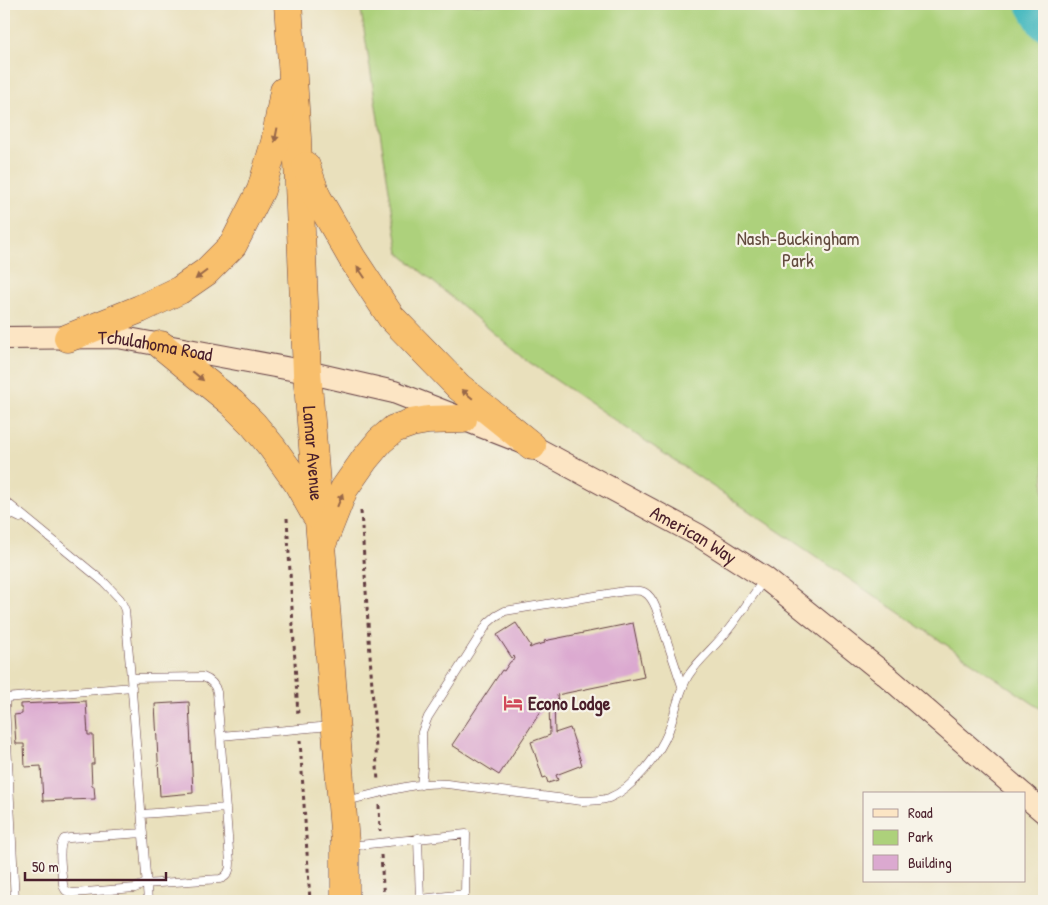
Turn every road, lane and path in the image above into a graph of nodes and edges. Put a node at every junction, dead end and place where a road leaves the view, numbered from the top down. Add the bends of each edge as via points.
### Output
1 (288, 4) edge
2 (292, 53) junction
3 (297, 138) junction
4 (4, 338) edge
5 (68, 338) junction
6 (161, 345) junction
7 (307, 372) junction
8 (463, 419) junction
9 (532, 446) junction
10 (4, 500) edge
11 (361, 505) dead end
12 (4, 510) edge
13 (287, 518) dead end
14 (35, 526) junction
15 (320, 534) junction
16 (765, 578) junction
17 (131, 678) junction
18 (4, 683) edge
19 (682, 686) junction
20 (132, 688) junction
21 (5, 698) edge
22 (336, 726) junction
23 (299, 729) junction
24 (221, 736) junction
25 (421, 785) junction
26 (1022, 792) edge
27 (378, 794) junction
28 (1026, 796) edge
29 (342, 802) junction
30 (226, 808) junction
31 (1044, 812) edge
32 (142, 814) junction
33 (143, 833) junction
34 (418, 838) junction
35 (381, 843) junction
36 (345, 846) junction
37 (147, 884) junction
38 (421, 900) edge
39 (15, 901) edge
40 (148, 901) edge
41 (310, 901) edge
42 (345, 901) edge
43 (384, 901) edge

1 - 2 highway, Lamar Avenue
2 - 3 highway, Lamar Avenue
2 -> 5 highway via 261,190 233,245 206,272 180,290
3 - 7 highway, Lamar Avenue
9 -> 3 highway via 459,387 391,317 317,197
4 - 5 main road, Tchulahoma Road
5 - 6 main road, Tchulahoma Road via 118,337
6 - 7 main road, Tchulahoma Road
6 -> 15 highway via 253,424 297,482
7 - 8 main road, American Way via 394,392
7 - 15 highway, Lamar Avenue
8 - 9 main road, American Way
15 -> 8 highway via 344,489 365,459 394,429 428,420
9 - 16 main road, American Way via 698,534
10 - 14 lane
11 - 27 path
12 - 14 lane
13 - 23 path
14 - 17 lane via 105,583 120,600 127,623
15 - 22 highway, Lamar Avenue
16 - 19 lane via 729,630
16 - 26 main road, American Way via 887,676
17 - 20 lane
17 - 24 lane via 203,677 211,681 217,692
18 - 21 lane
19 - 25 lane via 659,750 637,777 609,797 582,801 447,784
19 - 25 lane via 656,608 651,597 642,591 505,611 488,623 428,717 422,732
20 - 21 lane
20 - 32 lane
21 - 39 lane
22 - 23 lane
22 - 29 highway, Lamar Avenue
23 - 24 lane
23 - 41 path
24 - 30 lane
25 - 27 lane
27 - 29 lane
27 - 35 path
28 - 31 main road, American Way
29 - 36 highway, Lamar Avenue
30 - 32 lane
30 - 37 lane via 230,867 225,876 220,880
32 - 33 lane
33 - 37 lane
33 - 37 lane via 70,838 62,841 60,847 63,884 70,893 135,888
34 - 35 lane
34 - 38 lane
34 - 38 lane via 466,834 465,894
35 - 36 lane
35 - 43 path
36 - 42 highway, Lamar Avenue
37 - 40 lane

